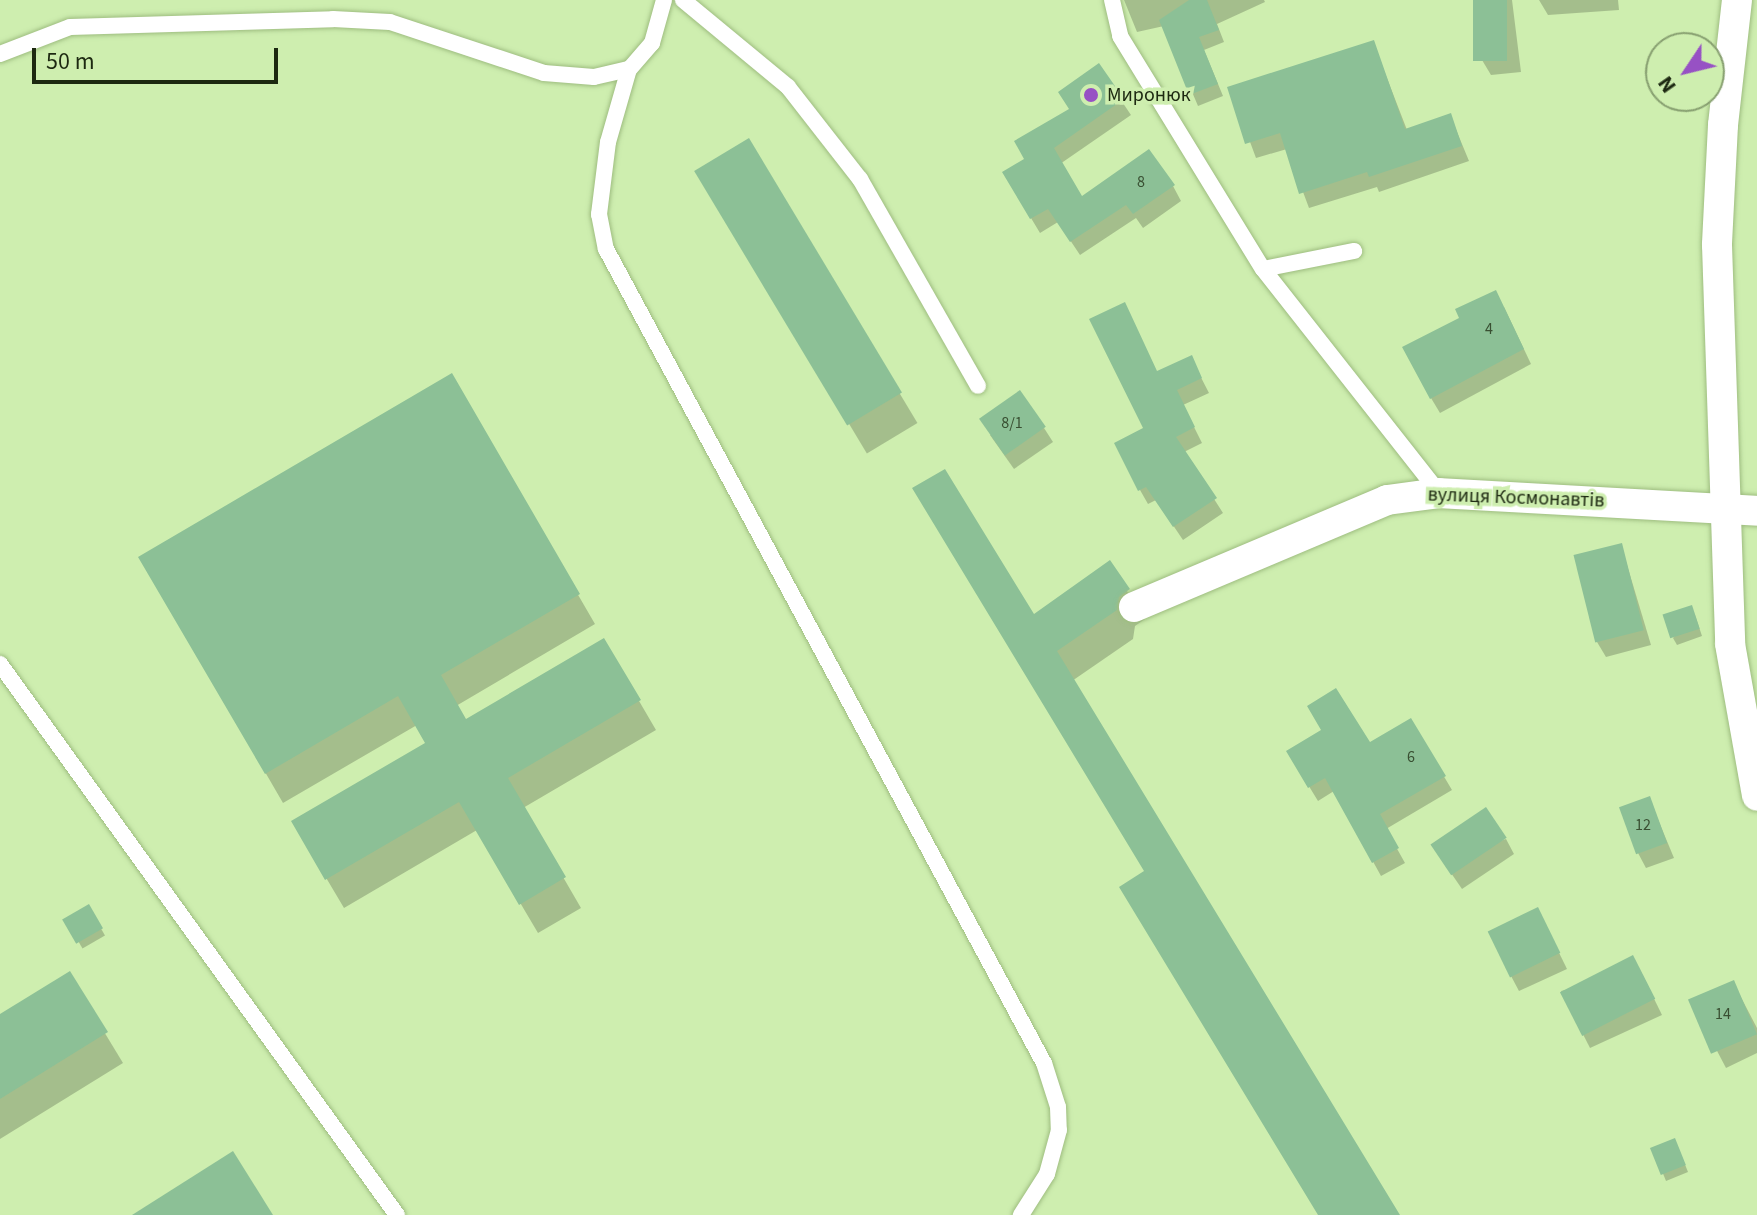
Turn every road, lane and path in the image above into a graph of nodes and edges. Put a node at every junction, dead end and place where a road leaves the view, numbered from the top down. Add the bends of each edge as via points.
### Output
1 (664, 0) edge
2 (683, 0) edge
3 (1112, 0) edge
4 (1737, 0) edge
5 (0, 54) edge
6 (629, 69) junction
7 (1354, 251) dead end
8 (1263, 269) junction
9 (978, 386) dead end
10 (1439, 493) junction
11 (1742, 509) edge
12 (1134, 607) dead end
13 (0, 664) edge
14 (1757, 796) edge
15 (1020, 1213) edge
16 (397, 1215) edge

1 - 6 lane via 652,43
2 - 9 lane via 788,87 860,179
3 - 8 lane via 1120,36
4 - 11 street via 1717,245
5 - 6 lane via 70,27 333,19 390,22 544,73 594,77
6 - 15 lane via 602,170 599,214 606,249 1044,1063 1058,1107 1059,1130 1047,1174
7 - 8 lane
8 - 10 lane
10 - 11 street, вулиця Космонавтів
10 - 12 street, вулиця Космонавтів via 1387,500
11 - 14 street via 1730,644
13 - 16 lane

